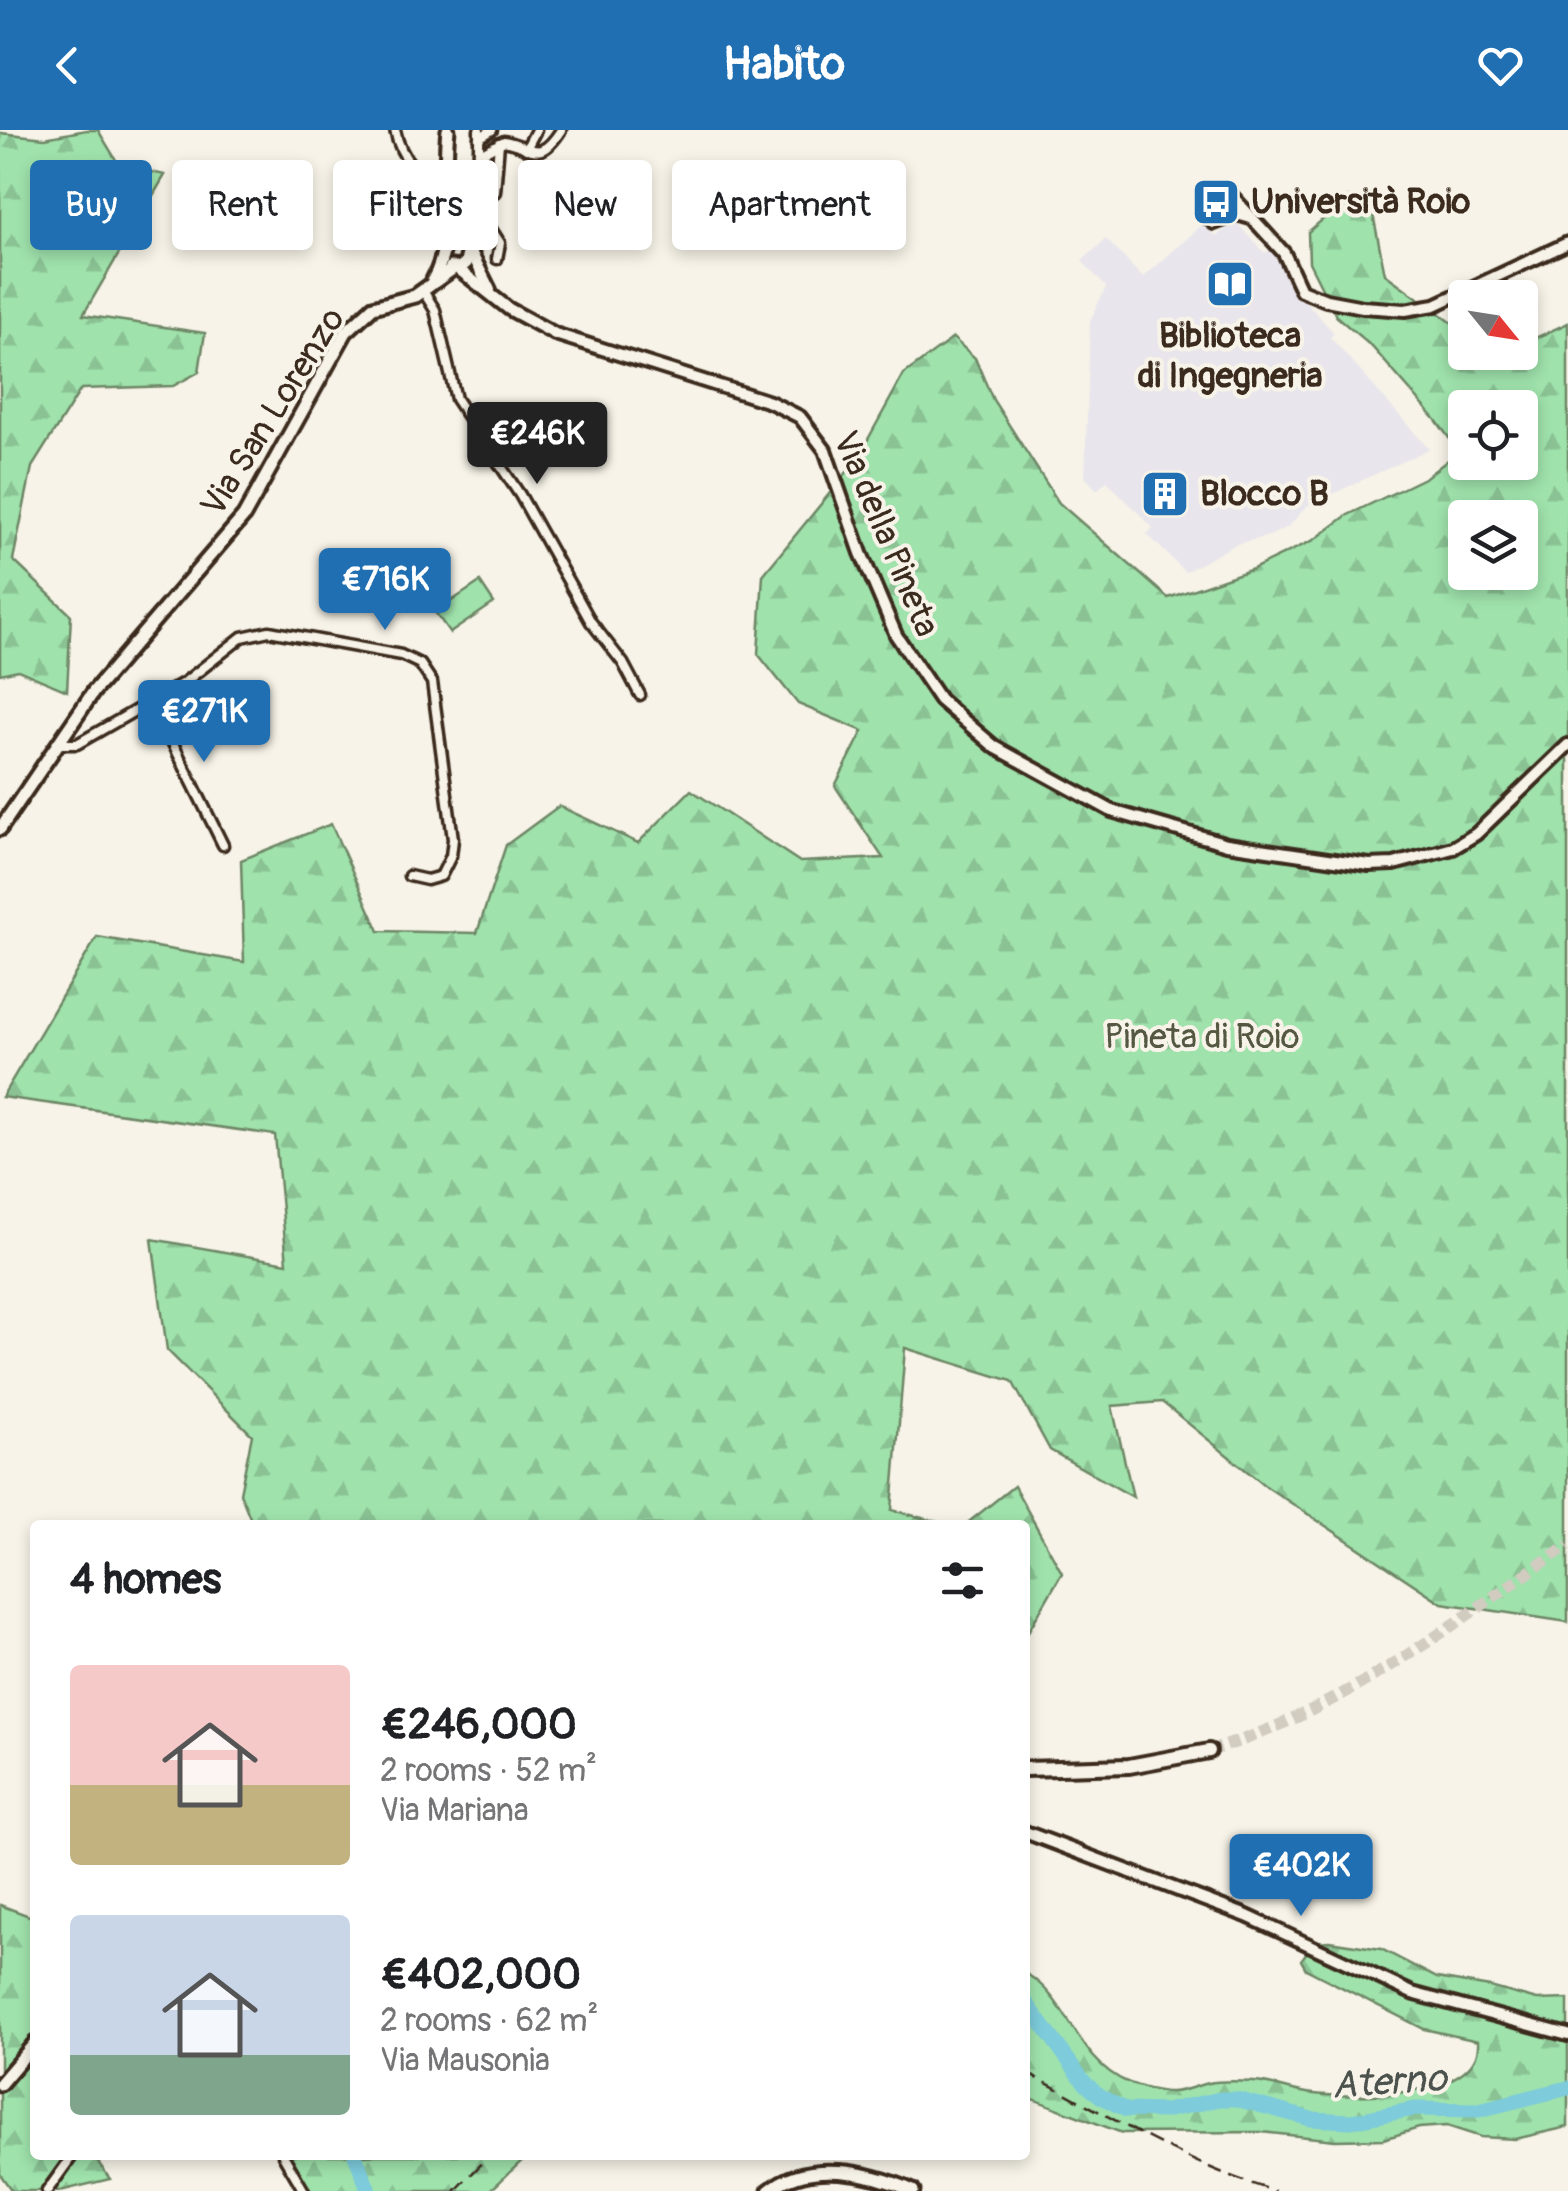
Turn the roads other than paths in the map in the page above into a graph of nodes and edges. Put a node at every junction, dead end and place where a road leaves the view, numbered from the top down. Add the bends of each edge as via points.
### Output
1 (395, 130) edge
2 (448, 130) edge
3 (492, 130) edge
4 (516, 130) edge
5 (536, 130) edge
6 (561, 130) edge
7 (479, 134) edge
8 (510, 142) junction
9 (499, 143) junction
10 (526, 149) junction
11 (480, 154) junction
12 (408, 160) edge
13 (446, 160) edge
14 (479, 160) edge
15 (498, 160) edge
16 (1236, 200) junction
17 (1230, 218) junction
18 (1251, 218) junction
19 (498, 240) edge
20 (1568, 243) edge
21 (442, 250) joint
22 (467, 250) edge
23 (469, 250) edge
24 (498, 259) dead end
25 (456, 268) junction
26 (425, 289) junction
27 (500, 302) junction
28 (640, 695) dead end
29 (152, 701) junction
30 (60, 744) junction
31 (1568, 745) edge
32 (0, 829) edge
33 (223, 846) dead end
34 (409, 876) dead end
35 (1209, 1752) tunnel mouth
36 (1030, 1769) edge
37 (1030, 1834) edge
38 (1568, 2034) edge
39 (30, 2049) edge
40 (0, 2084) edge
41 (70, 2160) edge
42 (286, 2160) edge
43 (47, 2191) edge
44 (304, 2191) edge
45 (770, 2191) edge
46 (913, 2191) edge

1 - 12 street
2 - 13 main road
3 - 7 street
4 - 8 street
5 - 10 street
6 - 10 street via 544,150
7 - 11 street
8 - 9 street
8 - 10 street
9 - 11 street
9 - 15 street
11 - 14 street
16 - 17 main road
16 - 17 main road via 1222,192 1207,204 1206,216 1214,223
16 - 18 main road
17 - 18 main road
18 - 20 main road via 1288,259 1305,292 1391,311 1445,302
19 - 24 street
21 - 25 main road via 447,265
21 - 26 main road
22 - 25 main road via 466,263
23 - 27 main road, Via della Pineta
25 - 26 main road, Via San Lorenzo
25 - 27 main road, Via della Pineta
26 - 28 street via 456,399
26 - 30 main road, Via San Lorenzo via 373,307 346,332 244,516 94,691
27 - 31 main road, Via della Pineta via 566,339 770,402 800,418 825,450 896,635 940,700 995,746 1112,812 1227,844 1394,864 1453,848 1476,834
29 - 30 street via 77,744
29 - 33 street
29 - 34 street via 233,642 260,631 420,664 435,694 453,848 441,876
30 - 32 main road, Via San Lorenzo
35 - 36 highway via 1130,1766
37 - 38 main road via 1246,1916 1412,1994
39 - 40 main road
41 - 43 street
42 - 44 street
45 - 46 main road via 794,2176 832,2172

